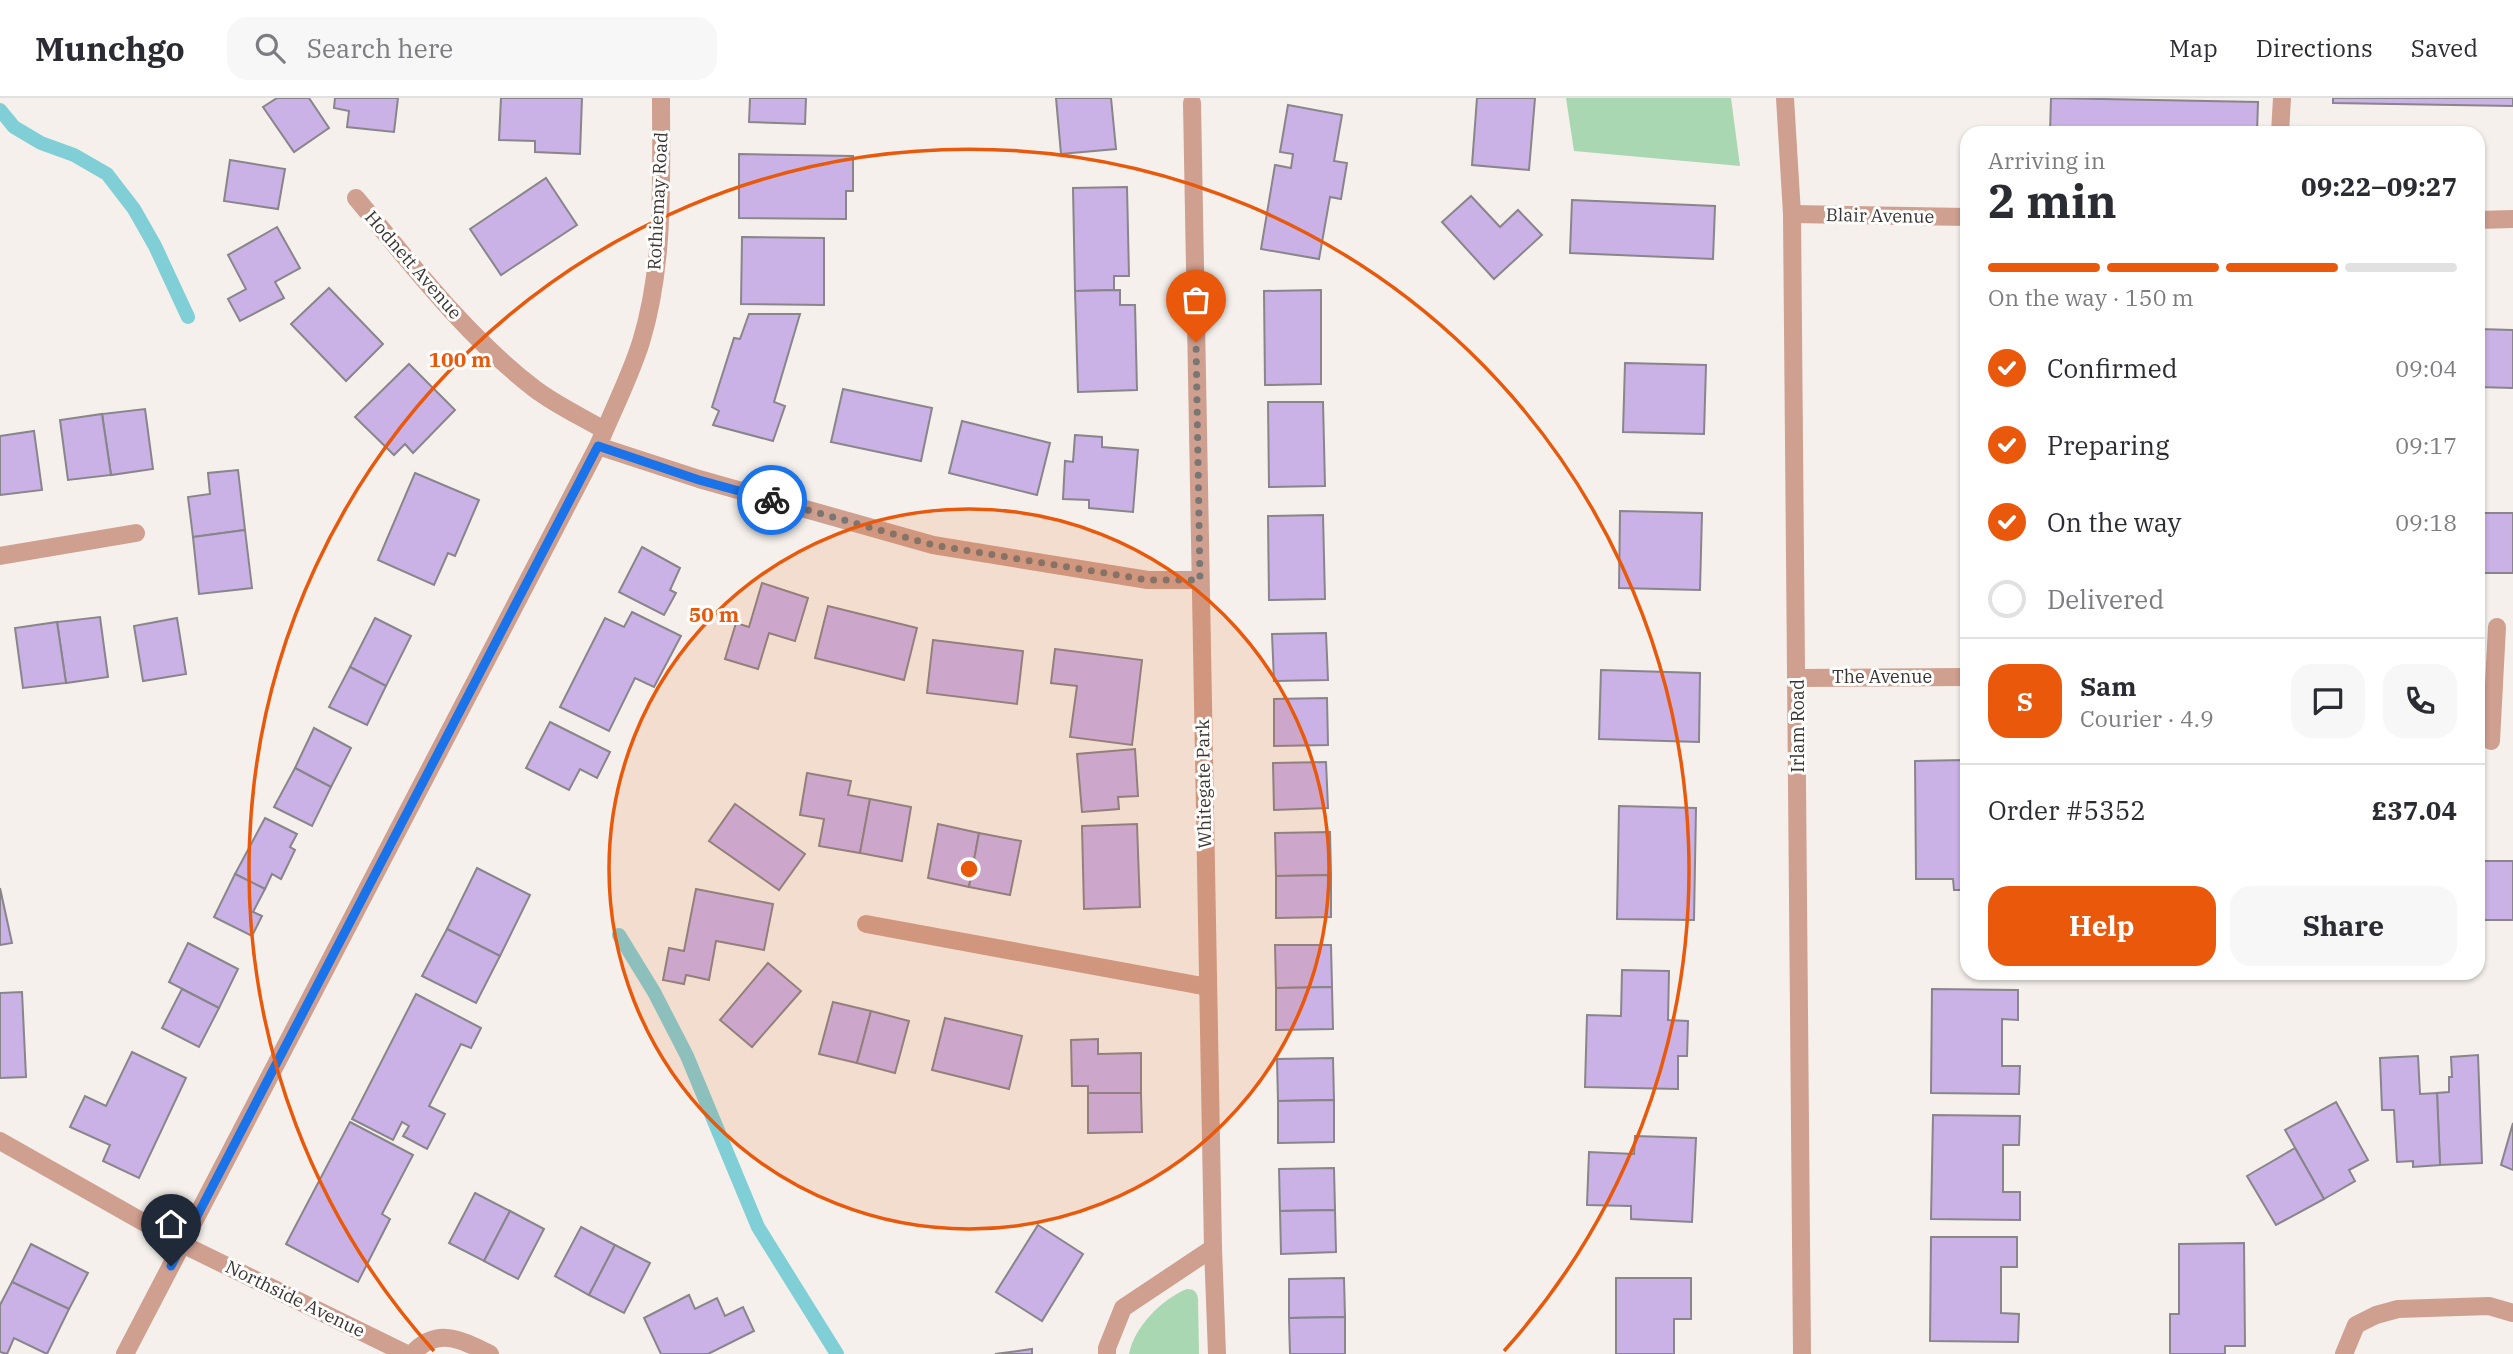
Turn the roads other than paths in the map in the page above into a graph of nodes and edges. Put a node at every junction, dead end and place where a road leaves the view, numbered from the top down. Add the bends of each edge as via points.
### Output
1 (661, 98) edge
2 (1785, 98) edge
3 (2282, 98) edge
4 (1192, 103) dead end
5 (2280, 126) edge
6 (356, 198) dead end
7 (1792, 215) junction
8 (1960, 217) edge
9 (2513, 219) edge
10 (2485, 220) edge
11 (601, 438) junction
12 (136, 533) dead end
13 (0, 556) edge
14 (1200, 580) junction
15 (2497, 627) dead end
16 (2486, 673) edge
17 (1960, 677) edge
18 (1798, 678) junction
19 (2491, 741) dead end
20 (866, 924) dead end
21 (1208, 987) junction
22 (0, 1141) edge
23 (182, 1244) junction
24 (1213, 1248) junction
25 (2513, 1312) edge
26 (125, 1354) edge
27 (410, 1354) edge
28 (490, 1354) edge
29 (1107, 1354) edge
30 (1217, 1354) edge
31 (1802, 1354) edge
32 (2344, 1354) edge

1 - 11 street, Rothiemay Road via 656,269 641,342
2 - 7 street, Irlam Road
3 - 5 street
4 - 14 street, Whitegate Park
6 - 11 street, Hodnett Avenue via 440,300 483,343
7 - 8 street, Blair Avenue
7 - 18 street, Irlam Road
9 - 10 street
11 - 14 street via 699,480 933,545 1148,580
11 - 23 street, Rothiemay Road
12 - 13 street
14 - 21 street, Whitegate Park
15 - 16 street
16 - 19 street
17 - 18 street, The Avenue
18 - 31 street, Irlam Road
20 - 21 street
21 - 24 street, Whitegate Park
22 - 23 street, Northside Avenue
23 - 26 street, Rothiemay Road
23 - 27 street, Northside Avenue
24 - 29 street via 1123,1308
24 - 30 street, Whitegate Park
25 - 32 street via 2489,1306 2398,1309 2356,1325
27 - 28 street, Northside Avenue via 422,1342 440,1338 462,1340

